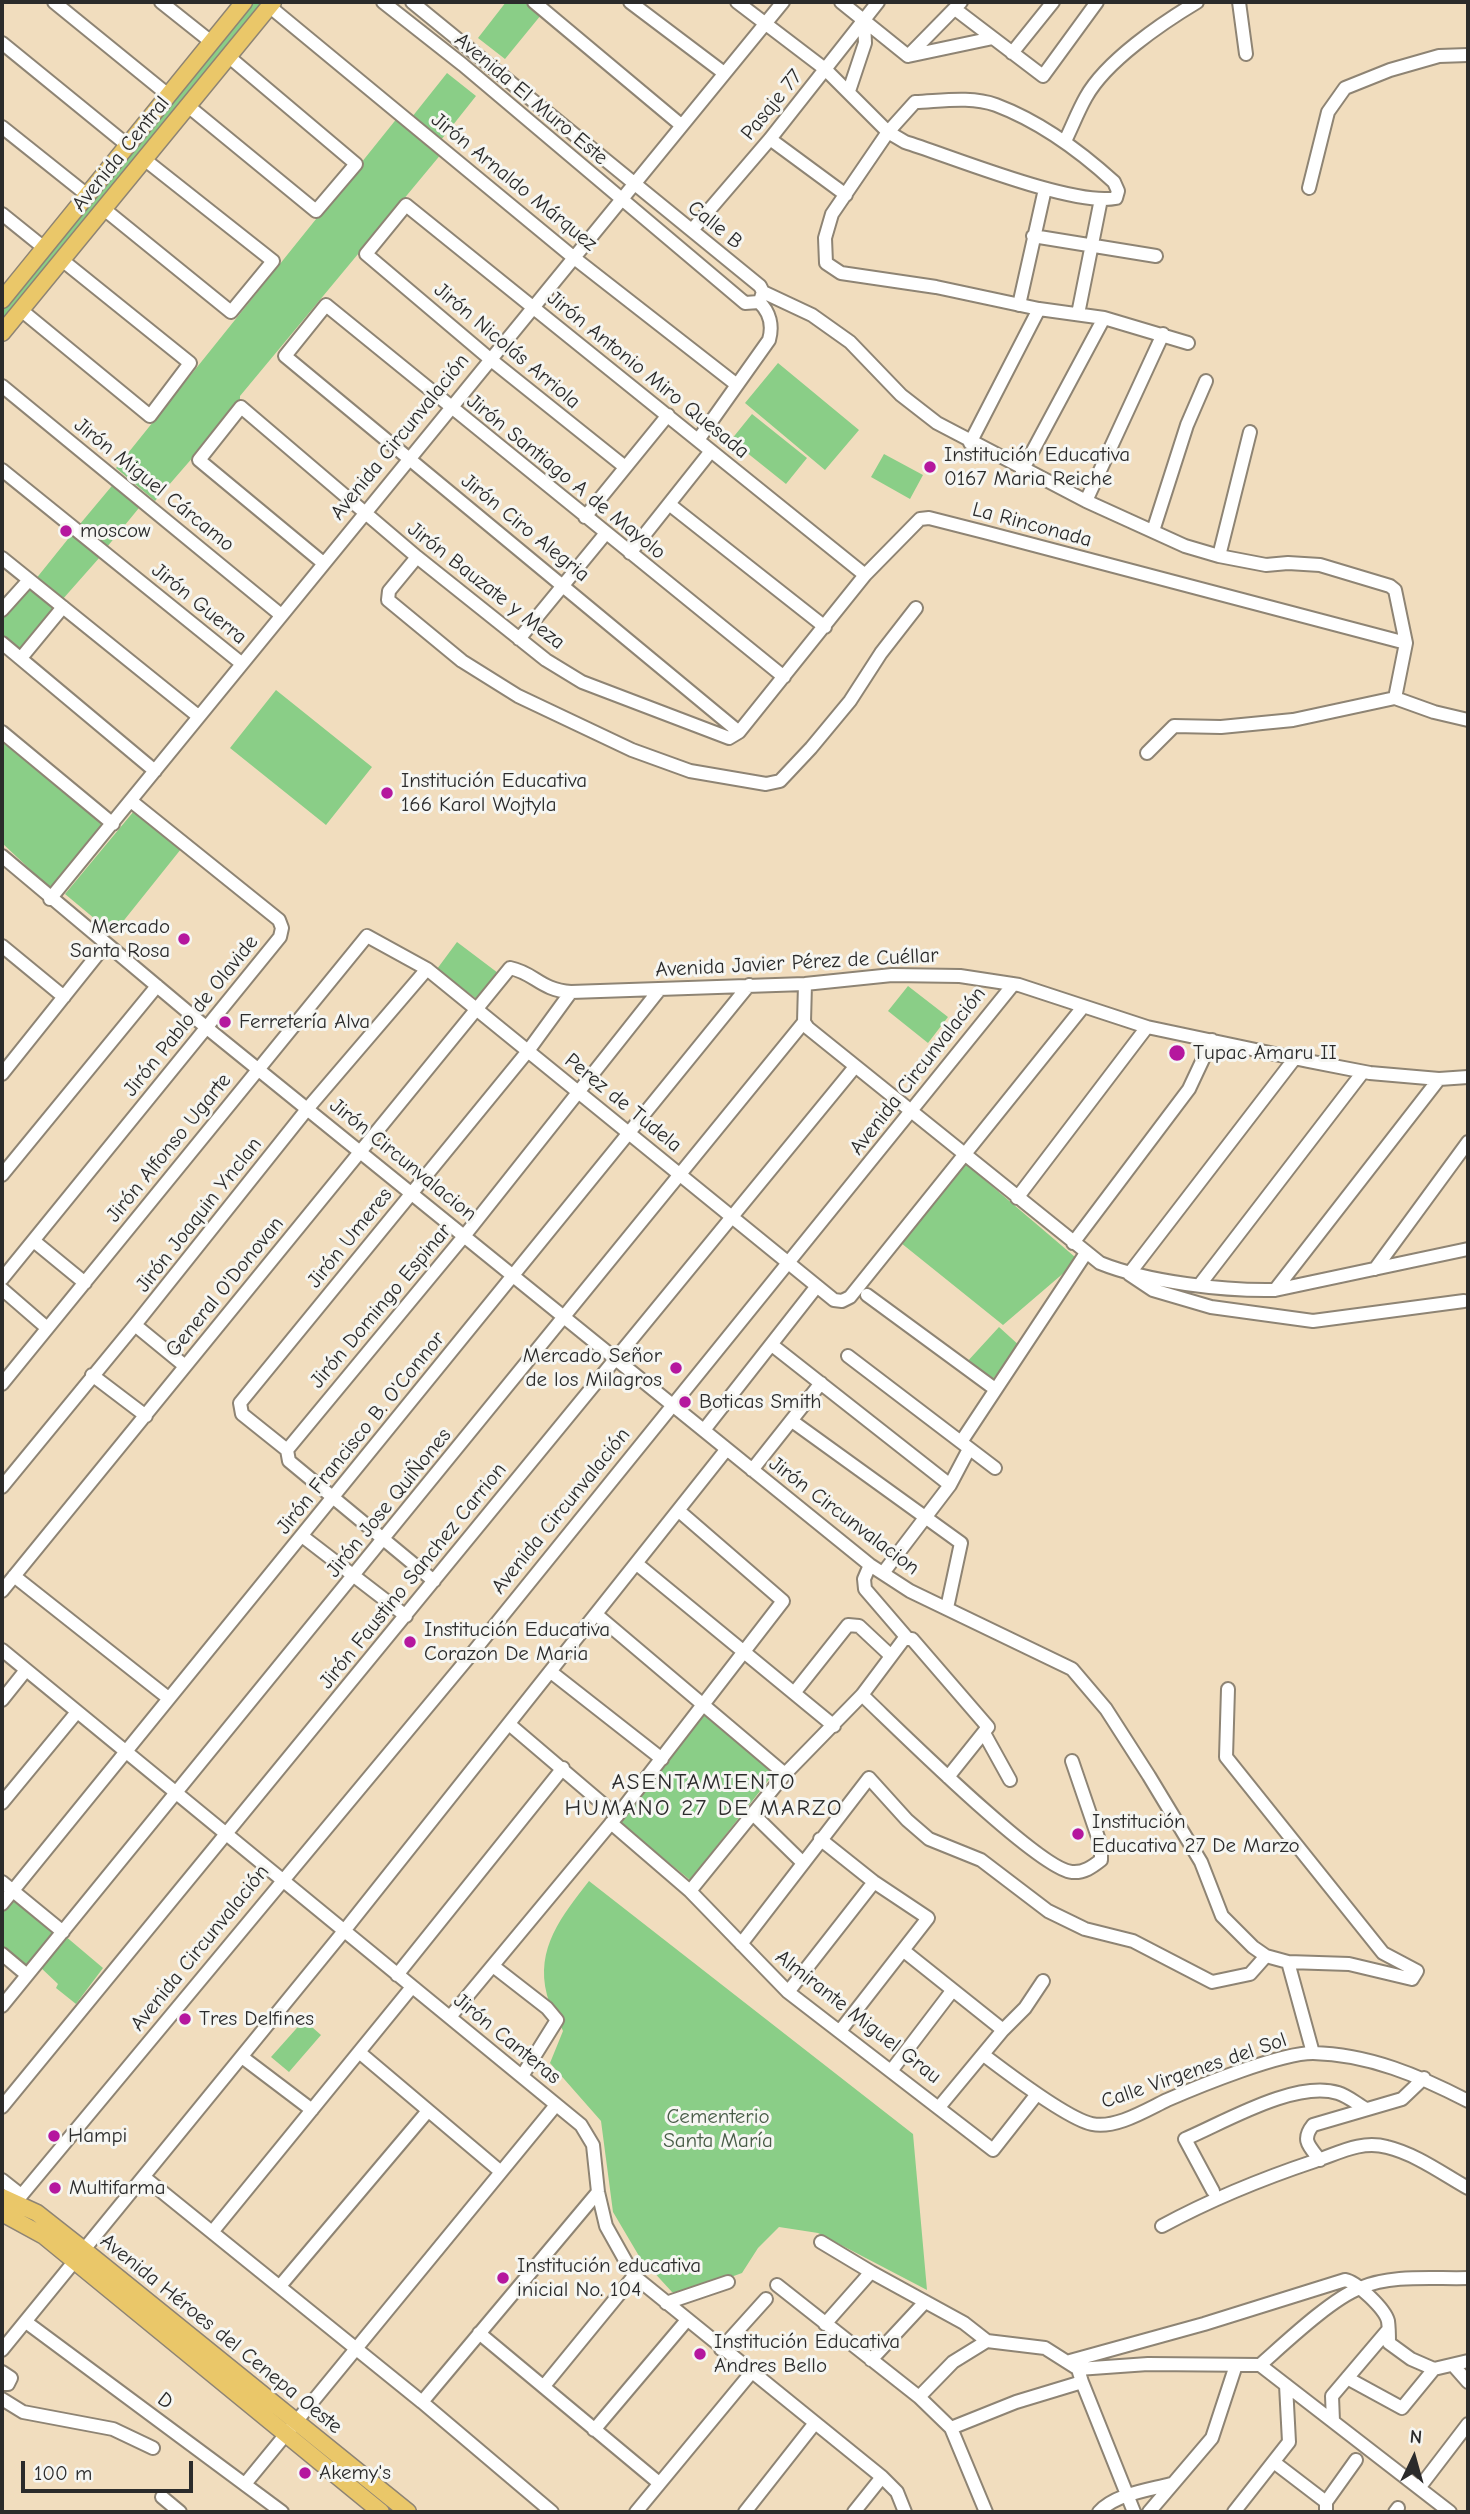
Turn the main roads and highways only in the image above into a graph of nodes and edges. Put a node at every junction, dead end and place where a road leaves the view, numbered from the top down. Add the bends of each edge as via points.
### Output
1 (244, 2) edge
2 (271, 4) edge
3 (2, 298) edge
4 (2, 333) edge
5 (8, 2207) edge
6 (292, 2429) junction
7 (381, 2512) edge
8 (408, 2512) edge

1 - 3 main road, Avenida Central
2 - 4 main road, Avenida Central
5 - 6 main road, Avenida Héroes del Cenepa Oeste via 80,2256
6 - 7 main road, Avenida Héroes del Cenepa Oeste
6 - 8 main road, Avenida Héroes del Cenepa Oeste

